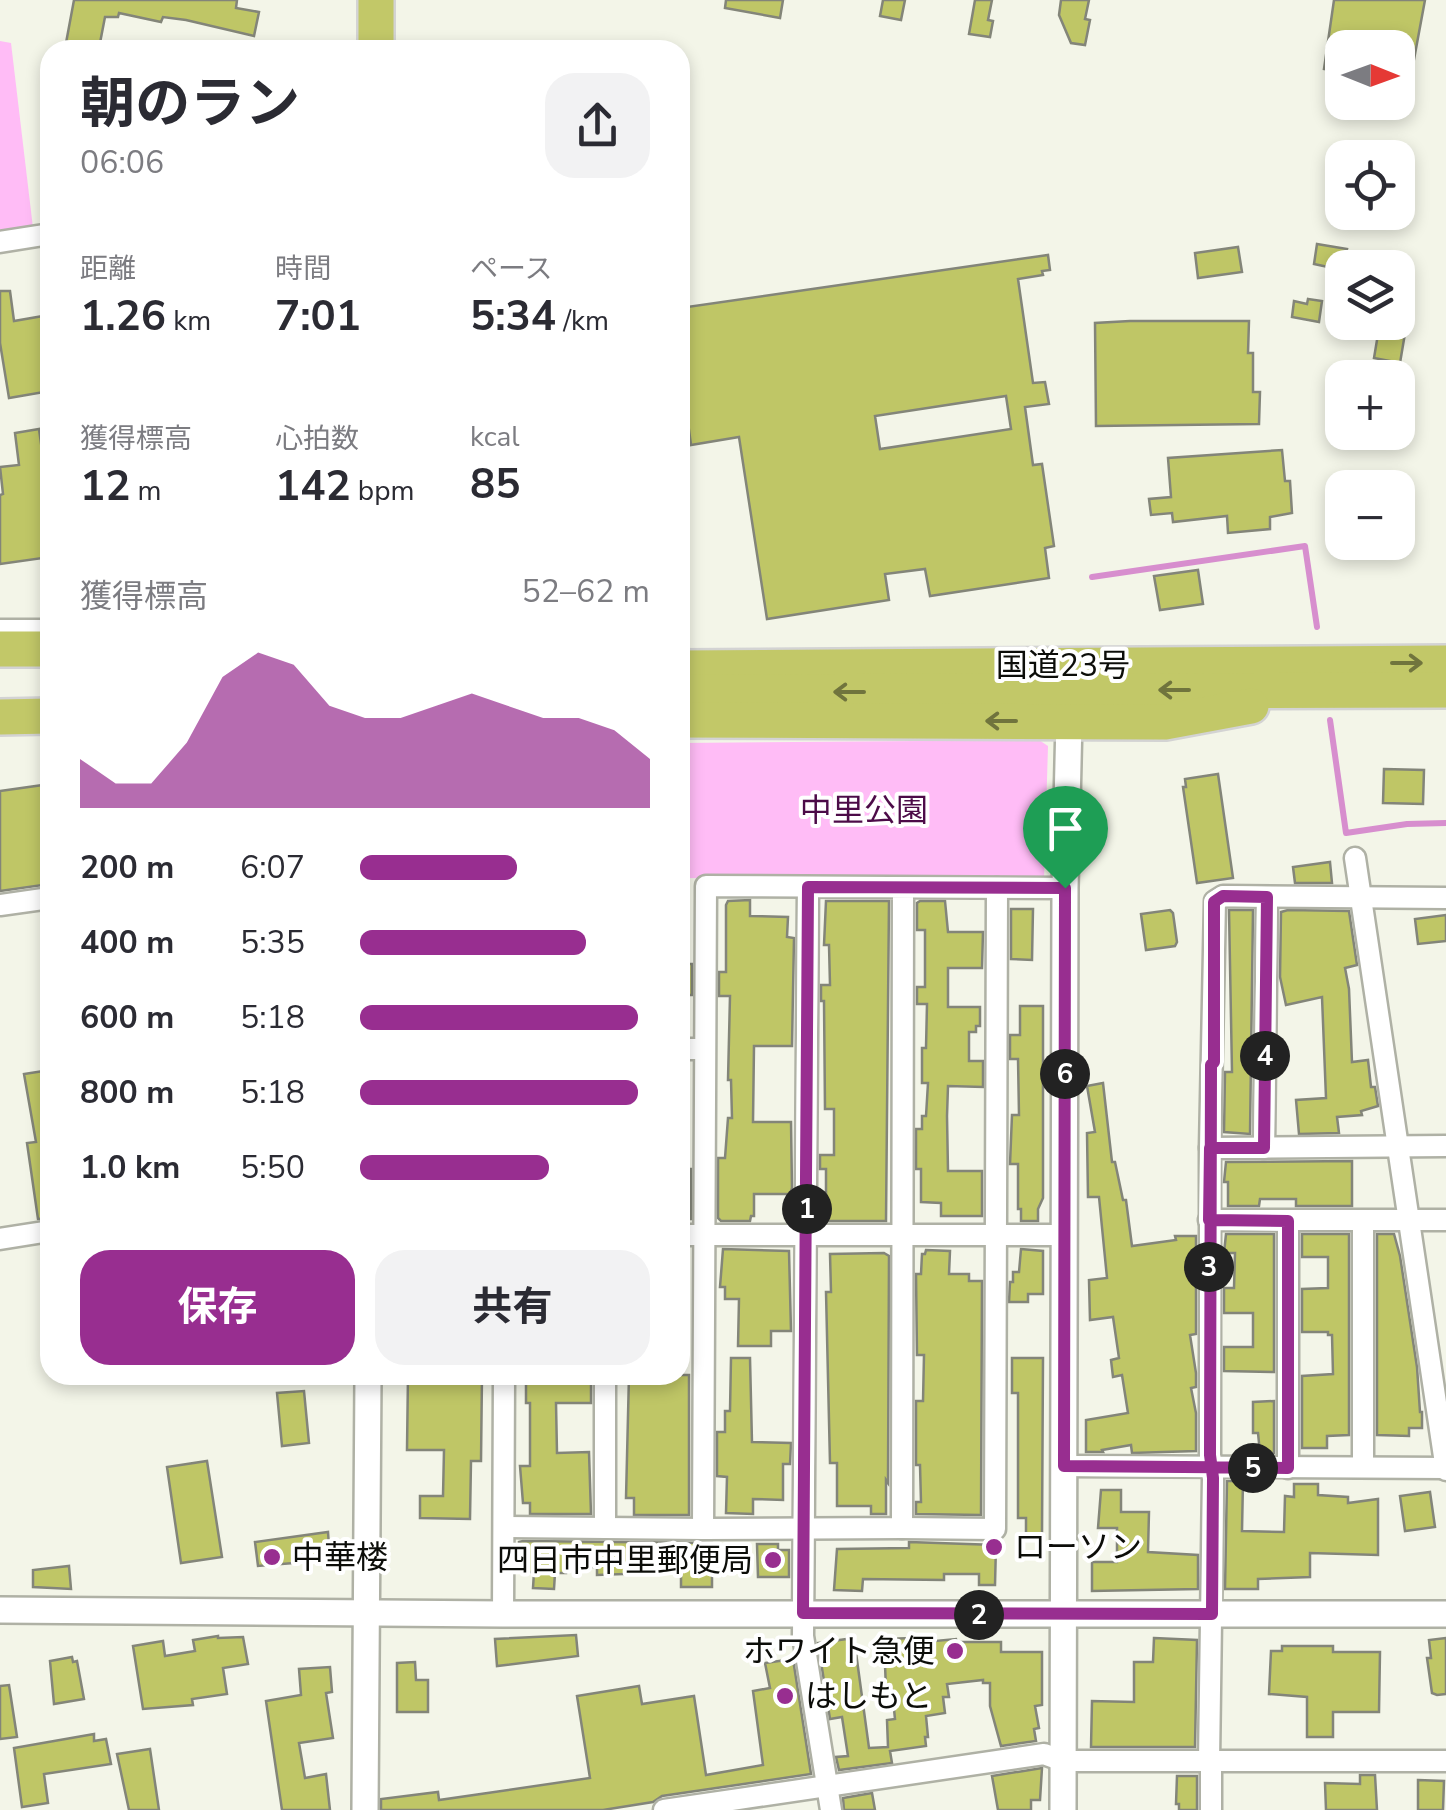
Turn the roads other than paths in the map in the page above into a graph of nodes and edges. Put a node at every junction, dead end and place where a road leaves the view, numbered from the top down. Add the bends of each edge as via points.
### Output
1 (356, 0) edge
2 (376, 0) edge
3 (356, 40) edge
4 (376, 40) edge
5 (40, 236) edge
6 (0, 242) edge
7 (0, 630) edge
8 (40, 630) edge
9 (690, 646) edge
10 (0, 649) edge
11 (40, 649) edge
12 (1446, 663) edge
13 (0, 668) edge
14 (40, 668) edge
15 (690, 668) edge
16 (1340, 676) junction
17 (1446, 690) edge
18 (690, 692) edge
19 (40, 694) edge
20 (0, 695) edge
21 (0, 716) edge
22 (40, 716) edge
23 (690, 720) edge
24 (1069, 721) junction
25 (0, 733) edge
26 (40, 733) edge
27 (1355, 858) dead end
28 (808, 887) junction
29 (903, 888) junction
30 (997, 888) junction
31 (1065, 888) junction
32 (1362, 896) junction
33 (1267, 897) junction
34 (1446, 898) edge
35 (40, 899) edge
36 (0, 905) edge
37 (690, 1049) edge
38 (704, 1049) junction
39 (1446, 1146) edge
40 (1399, 1147) junction
41 (1210, 1148) junction
42 (1264, 1148) junction
43 (1209, 1220) junction
44 (1446, 1220) edge
45 (1288, 1221) junction
46 (1363, 1221) junction
47 (1410, 1221) junction
48 (40, 1233) edge
49 (690, 1234) edge
50 (902, 1234) junction
51 (704, 1235) junction
52 (806, 1235) junction
53 (995, 1235) junction
54 (1065, 1235) junction
55 (0, 1239) edge
56 (368, 1385) edge
57 (504, 1385) edge
58 (605, 1385) edge
59 (1064, 1466) junction
60 (1211, 1468) junction
61 (1288, 1468) junction
62 (1363, 1468) junction
63 (1446, 1468) edge
64 (504, 1527) junction
65 (605, 1528) junction
66 (902, 1528) junction
67 (703, 1529) junction
68 (804, 1529) junction
69 (0, 1610) edge
70 (366, 1611) junction
71 (803, 1613) junction
72 (504, 1614) junction
73 (1212, 1614) junction
74 (1446, 1614) edge
75 (1065, 1615) junction
76 (1063, 1761) junction
77 (1210, 1761) junction
78 (1446, 1761) edge
79 (828, 1784) junction
80 (365, 1810) edge
81 (664, 1810) edge
82 (832, 1810) edge
83 (1063, 1810) edge
84 (1211, 1810) edge

1 - 3 highway
2 - 4 highway
5 - 6 street
7 - 8 street
9 - 16 highway via 1070,646
10 - 11 highway
16 -> 12 highway, 国道23号
13 - 14 highway
15 - 16 highway, 国道23号
16 - 17 highway, 国道23号
16 -> 18 highway, 国道23号
16 - 24 highway via 1165,722
19 - 20 highway
21 - 22 highway
24 -> 23 highway
24 - 31 street
25 - 26 street
27 - 32 street
28 - 29 street
28 - 38 street via 706,886
28 - 52 street
29 - 30 street
29 - 50 street
30 - 31 street
30 - 53 street
31 - 54 street
32 - 33 street
32 - 34 street
32 - 40 street
33 - 41 street via 1223,896 1214,902
33 - 42 street
35 - 36 street
37 - 38 street
38 - 51 street
39 - 40 street
40 - 42 street
40 - 47 street
41 - 42 street
41 - 43 street
43 - 45 street
43 - 60 street
44 - 47 street
45 - 46 street
45 - 61 street
46 - 47 street
46 - 62 street
47 - 63 street
48 - 55 street
49 - 51 street
50 - 52 street
50 - 53 street
50 - 66 street
51 - 52 street
51 - 67 street
52 - 68 street
53 - 54 street
53 - 66 street via 995,1529
54 - 59 street
56 - 70 street
57 - 64 street
58 - 65 street
59 - 60 street
59 - 75 street
60 - 61 street
60 - 73 street
61 - 62 street
62 - 63 street
64 - 65 street
64 - 72 street
65 - 67 street
66 - 68 street
67 - 68 street
68 - 71 street
69 - 70 street
70 - 72 street
70 - 80 street
71 - 72 street
71 - 75 street
71 - 79 street
73 - 74 street
73 - 75 street
73 - 77 street
75 - 76 street
76 - 77 street
76 - 79 street via 1044,1754
76 - 83 street
77 - 78 street
77 - 84 street
79 - 81 street
79 - 82 street

